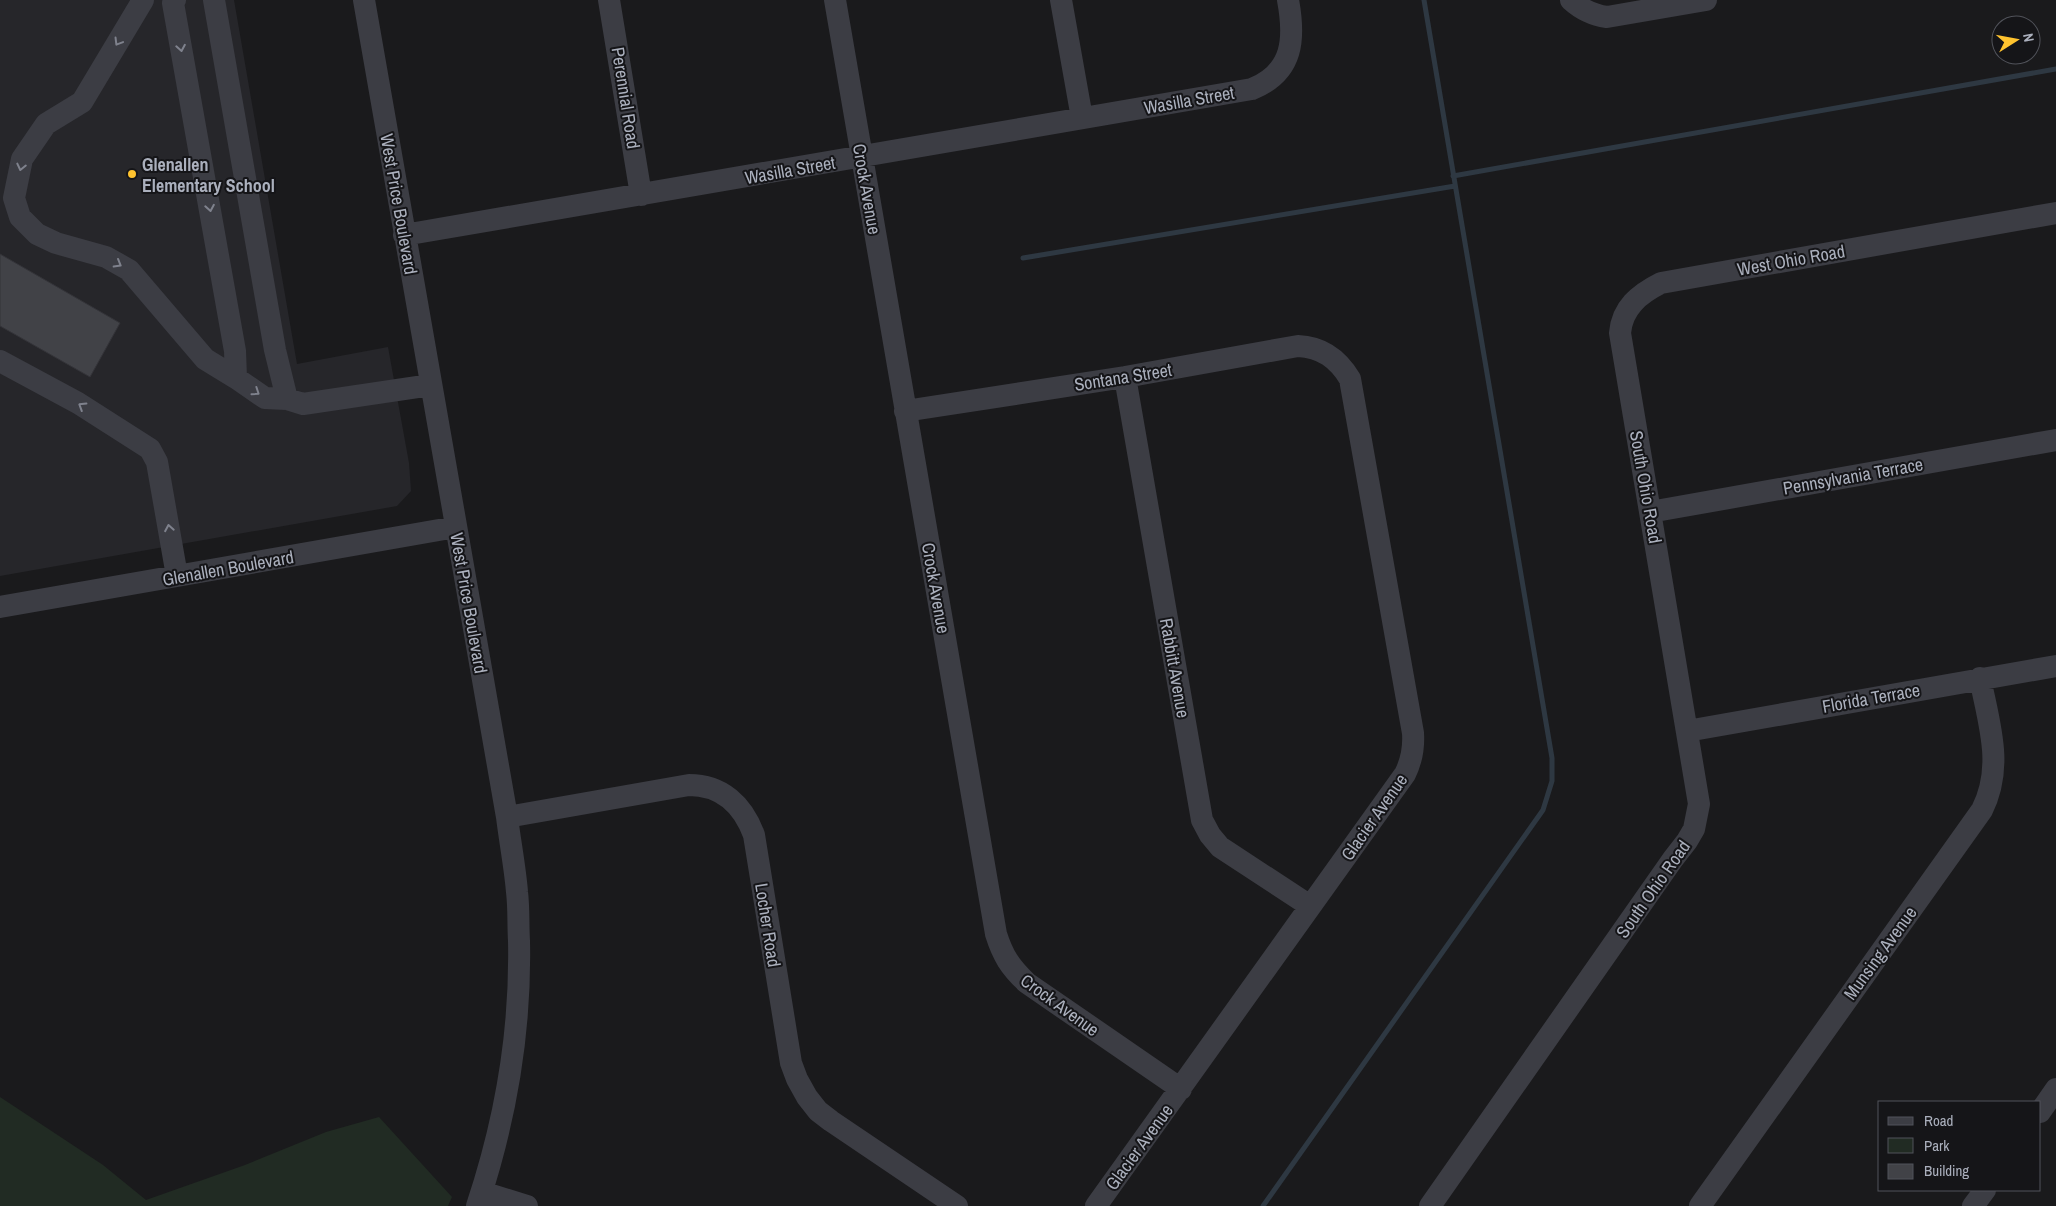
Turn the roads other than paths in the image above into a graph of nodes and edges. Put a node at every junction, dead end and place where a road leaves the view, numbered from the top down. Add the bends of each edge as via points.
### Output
1 (143, 0) edge
2 (175, 0) edge
3 (214, 0) edge
4 (364, 0) edge
5 (609, 0) edge
6 (834, 0) edge
7 (1061, 0) edge
8 (1288, 0) edge
9 (1571, 0) edge
10 (1706, 0) edge
11 (1082, 118) junction
12 (862, 157) junction
13 (642, 195) junction
14 (2056, 213) edge
15 (404, 235) junction
16 (1337, 360) joint
17 (0, 361) edge
18 (1125, 377) junction
19 (236, 378) junction
20 (431, 385) junction
21 (287, 399) junction
22 (1631, 400) joint
23 (905, 411) junction
24 (2056, 440) edge
25 (1650, 512) junction
26 (456, 527) junction
27 (177, 576) junction
28 (0, 607) edge
29 (2056, 666) edge
30 (1980, 678) junction
31 (1687, 731) junction
32 (507, 817) junction
33 (1310, 906) junction
34 (1180, 1089) junction
35 (2056, 1089) edge
36 (2041, 1111) edge
37 (1984, 1191) edge
38 (479, 1199) edge
39 (527, 1206) edge
40 (957, 1206) edge
41 (1096, 1206) edge
42 (1430, 1206) edge
43 (1700, 1206) edge
44 (1973, 1206) edge

1 -> 19 street via 82,102 46,124 22,159 14,198 20,217 38,234 56,243 106,257 128,270 204,359
2 -> 19 street via 236,351
3 - 21 street via 275,350
4 - 15 street, West Price Boulevard
5 - 13 street, Perennial Road
6 - 12 street, Crock Avenue
7 - 11 street
8 - 11 street, Wasilla Street via 1292,32 1290,47 1273,77 1252,89
9 - 10 street via 1579,8 1607,17
11 - 12 street, Wasilla Street
12 - 13 street, Wasilla Street
12 - 23 street, Crock Avenue
13 - 15 street, Wasilla Street
14 - 22 street, West Ohio Road via 1661,283 1644,291 1632,302 1620,325
15 - 20 street, West Price Boulevard
16 - 18 street, Sontana Street via 1323,351 1298,346
16 - 33 street, Glacier Avenue via 1350,379 1414,747 1405,774
27 -> 17 street via 157,462 150,449 78,403
18 - 23 street, Sontana Street
18 - 33 street, Rabbitt Avenue via 1202,820 1220,847
19 -> 21 street via 265,398
20 - 21 street via 303,404
20 - 26 street, West Price Boulevard
22 - 25 street, South Ohio Road
23 - 34 street, Crock Avenue via 1001,951 1011,968 1027,983
24 - 25 street, Pennsylvania Terrace
25 - 31 street, South Ohio Road
26 - 27 street, Glenallen Boulevard
26 - 32 street, West Price Boulevard
27 - 28 street, Glenallen Boulevard
29 - 30 street, Florida Terrace
30 - 31 street, Florida Terrace
30 - 43 street, Munsing Avenue via 1994,755 1992,788 1982,810
31 - 42 street, South Ohio Road via 1699,804 1694,829 1687,842
32 - 38 street, West Price Boulevard via 518,893 517,1017 511,1074 496,1146
32 - 40 street, Locher Road via 689,785 713,789 728,797 740,808 754,835 796,1079 807,1097 831,1121
33 - 34 street, Glacier Avenue
34 - 41 street, Glacier Avenue
35 - 36 street
37 - 44 street
38 - 39 street

